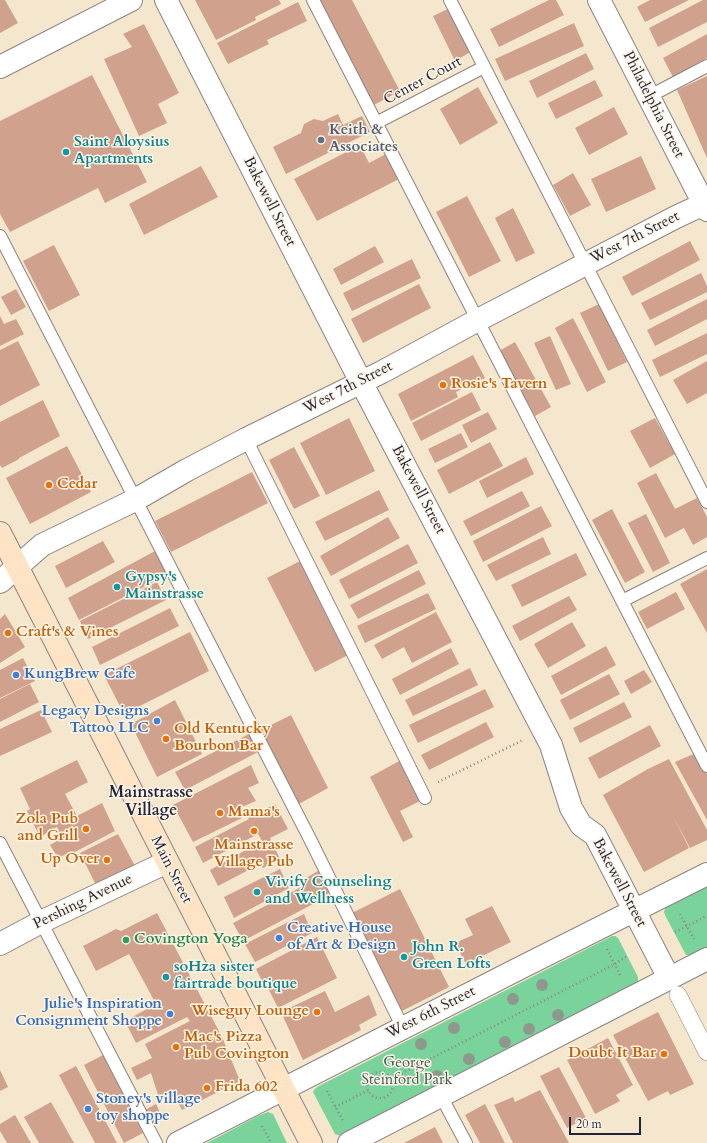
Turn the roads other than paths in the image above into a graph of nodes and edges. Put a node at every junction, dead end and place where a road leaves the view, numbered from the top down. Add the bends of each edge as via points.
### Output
1 (131, 0) edge
2 (166, 0) edge
3 (313, 0) edge
4 (450, 0) edge
5 (599, 0) edge
6 (707, 66) edge
7 (0, 67) edge
8 (484, 67) junction
9 (648, 96) junction
10 (376, 123) junction
11 (705, 207) edge
12 (0, 236) edge
13 (585, 265) junction
14 (478, 320) junction
15 (361, 382) junction
16 (246, 439) junction
17 (135, 500) junction
18 (707, 502) edge
19 (0, 533) edge
20 (707, 558) edge
21 (18, 567) junction
22 (0, 582) edge
23 (622, 601) junction
24 (707, 766) edge
25 (423, 794) road end
26 (0, 843) edge
27 (167, 862) junction
28 (707, 874) edge
29 (635, 911) junction
30 (41, 922) junction
31 (0, 944) edge
32 (702, 952) edge
33 (673, 987) junction
34 (403, 1028) junction
35 (707, 1052) edge
36 (283, 1089) junction
37 (441, 1096) junction
38 (347, 1135) edge
39 (156, 1143) edge
40 (178, 1143) edge
41 (311, 1143) edge
42 (466, 1143) edge

1 - 7 street
2 - 15 street, Bakewell Street
3 - 10 lane
4 - 8 lane
5 - 9 street, Philadelphia Street
6 - 9 lane
8 - 10 lane, Center Court
8 - 13 lane
9 - 11 street, Philadelphia Street
10 - 14 lane
11 - 13 street, West 7th Street via 676,217
12 - 17 lane
13 - 14 street, West 7th Street
13 - 18 lane
14 - 15 street, West 7th Street
14 - 23 lane
15 - 16 street, West 7th Street
15 - 29 street, Bakewell Street via 551,745 571,808 581,825 595,835
16 - 17 street, West 7th Street
16 - 25 lane
17 - 21 street, West 7th Street via 42,545
17 - 34 lane via 311,841
19 - 21 main road, Main Street
20 - 23 lane
21 - 22 street, West 7th Street
21 - 27 main road, Main Street
23 - 24 lane
26 - 30 lane
27 - 30 street, Pershing Avenue
27 - 36 main road, Main Street
28 - 29 street, West 6th Street
29 - 33 street, Bakewell Street
29 - 34 street, West 6th Street
30 - 31 street, Pershing Avenue
30 - 39 lane
32 - 33 street
33 - 35 street
33 - 37 street
34 - 36 street, West 6th Street
36 - 40 street, West 6th Street
36 - 41 main road, Main Street
37 - 38 street
37 - 42 lane

